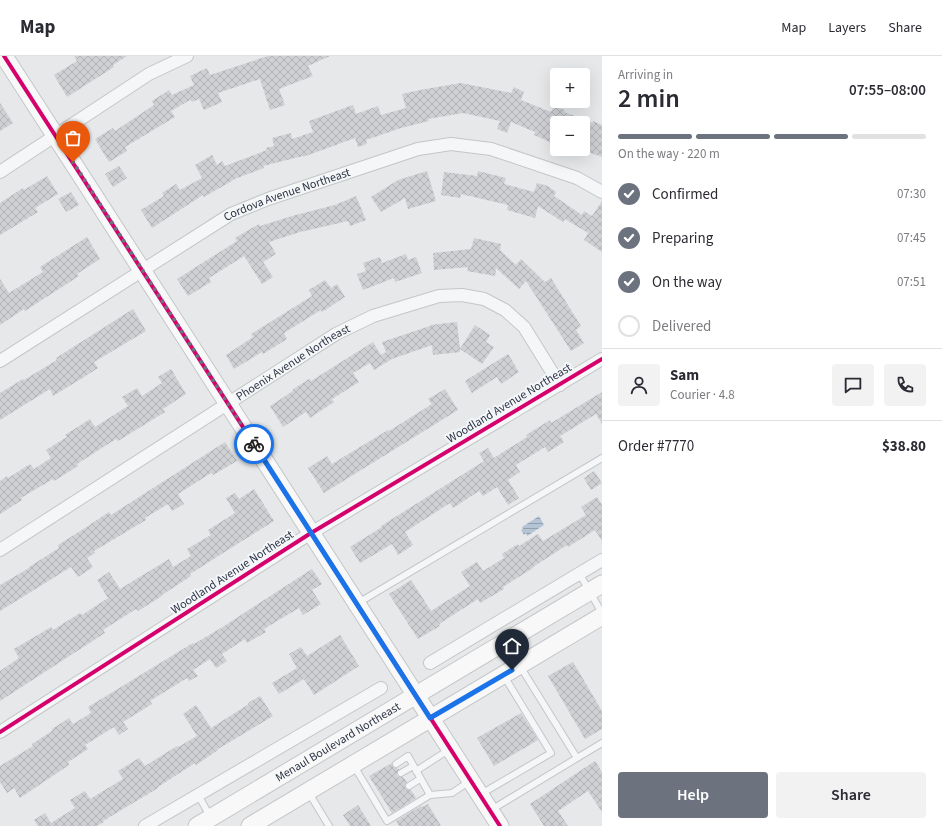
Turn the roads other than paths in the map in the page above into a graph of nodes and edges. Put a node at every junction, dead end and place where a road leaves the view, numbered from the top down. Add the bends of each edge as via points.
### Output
1 (4, 56) edge
2 (187, 56) edge
3 (56, 136) junction
4 (0, 172) edge
5 (602, 192) edge
6 (142, 270) junction
7 (602, 360) edge
8 (0, 361) edge
9 (560, 385) junction
10 (228, 403) junction
11 (602, 458) edge
12 (311, 533) junction
13 (0, 550) edge
14 (602, 560) edge
15 (579, 573) junction
16 (596, 588) edge
17 (357, 604) junction
18 (602, 613) edge
19 (602, 616) edge
20 (430, 663) dead end
21 (520, 665) junction
22 (504, 675) junction
23 (381, 688) dead end
24 (416, 695) junction
25 (430, 718) junction
26 (0, 732) edge
27 (602, 743) edge
28 (450, 749) junction
29 (577, 758) junction
30 (353, 764) junction
31 (396, 764) dead end
32 (414, 768) junction
33 (401, 773) dead end
34 (371, 779) dead end
35 (420, 779) junction
36 (471, 781) junction
37 (364, 782) junction
38 (409, 786) dead end
39 (377, 788) dead end
40 (308, 791) junction
41 (370, 792) junction
42 (198, 795) junction
43 (430, 795) junction
44 (480, 795) junction
45 (384, 800) dead end
46 (377, 804) junction
47 (490, 811) junction
48 (206, 823) edge
49 (145, 826) edge
50 (250, 826) edge
51 (329, 826) edge
52 (500, 826) edge

1 - 3 street
2 - 3 street via 149,74
3 - 4 street
3 - 6 street
5 - 6 street, Cordova Avenue Northeast via 577,178 491,148 451,144 418,149 268,199 231,214
6 - 8 street, Cordova Avenue Northeast
6 - 10 street
7 - 9 street, Woodland Avenue Northeast
9 - 10 street, Phoenix Avenue Northeast via 524,327 506,310 484,299 462,295 439,296 373,316 336,334
9 - 12 street, Woodland Avenue Northeast
10 - 12 street
10 - 13 street, Phoenix Avenue Northeast
11 - 17 lane
12 - 17 street
12 - 26 street, Woodland Avenue Northeast
14 - 15 street
15 - 16 lane
15 - 20 street
16 - 18 lane
16 - 24 street, Menaul Boulevard Northeast
17 - 24 street
19 - 21 street
21 - 22 street
21 - 29 lane
22 - 25 street
22 - 44 lane via 551,753
23 - 42 street
24 - 25 street
24 - 48 street, Menaul Boulevard Northeast
25 - 28 street
25 - 30 street
27 - 29 lane
28 - 32 lane
28 - 36 street
29 - 47 lane
30 - 37 lane
30 - 40 street
31 - 32 lane via 408,756
32 - 33 lane
32 - 35 lane
34 - 37 lane
35 - 38 lane
35 - 43 lane
36 - 43 lane via 452,793
36 - 44 street
37 - 41 lane
39 - 41 lane
40 - 50 street
40 - 51 lane
41 - 46 lane
42 - 48 lane
42 - 49 street
43 - 46 lane via 387,821
44 - 47 street
45 - 46 lane
47 - 52 street

